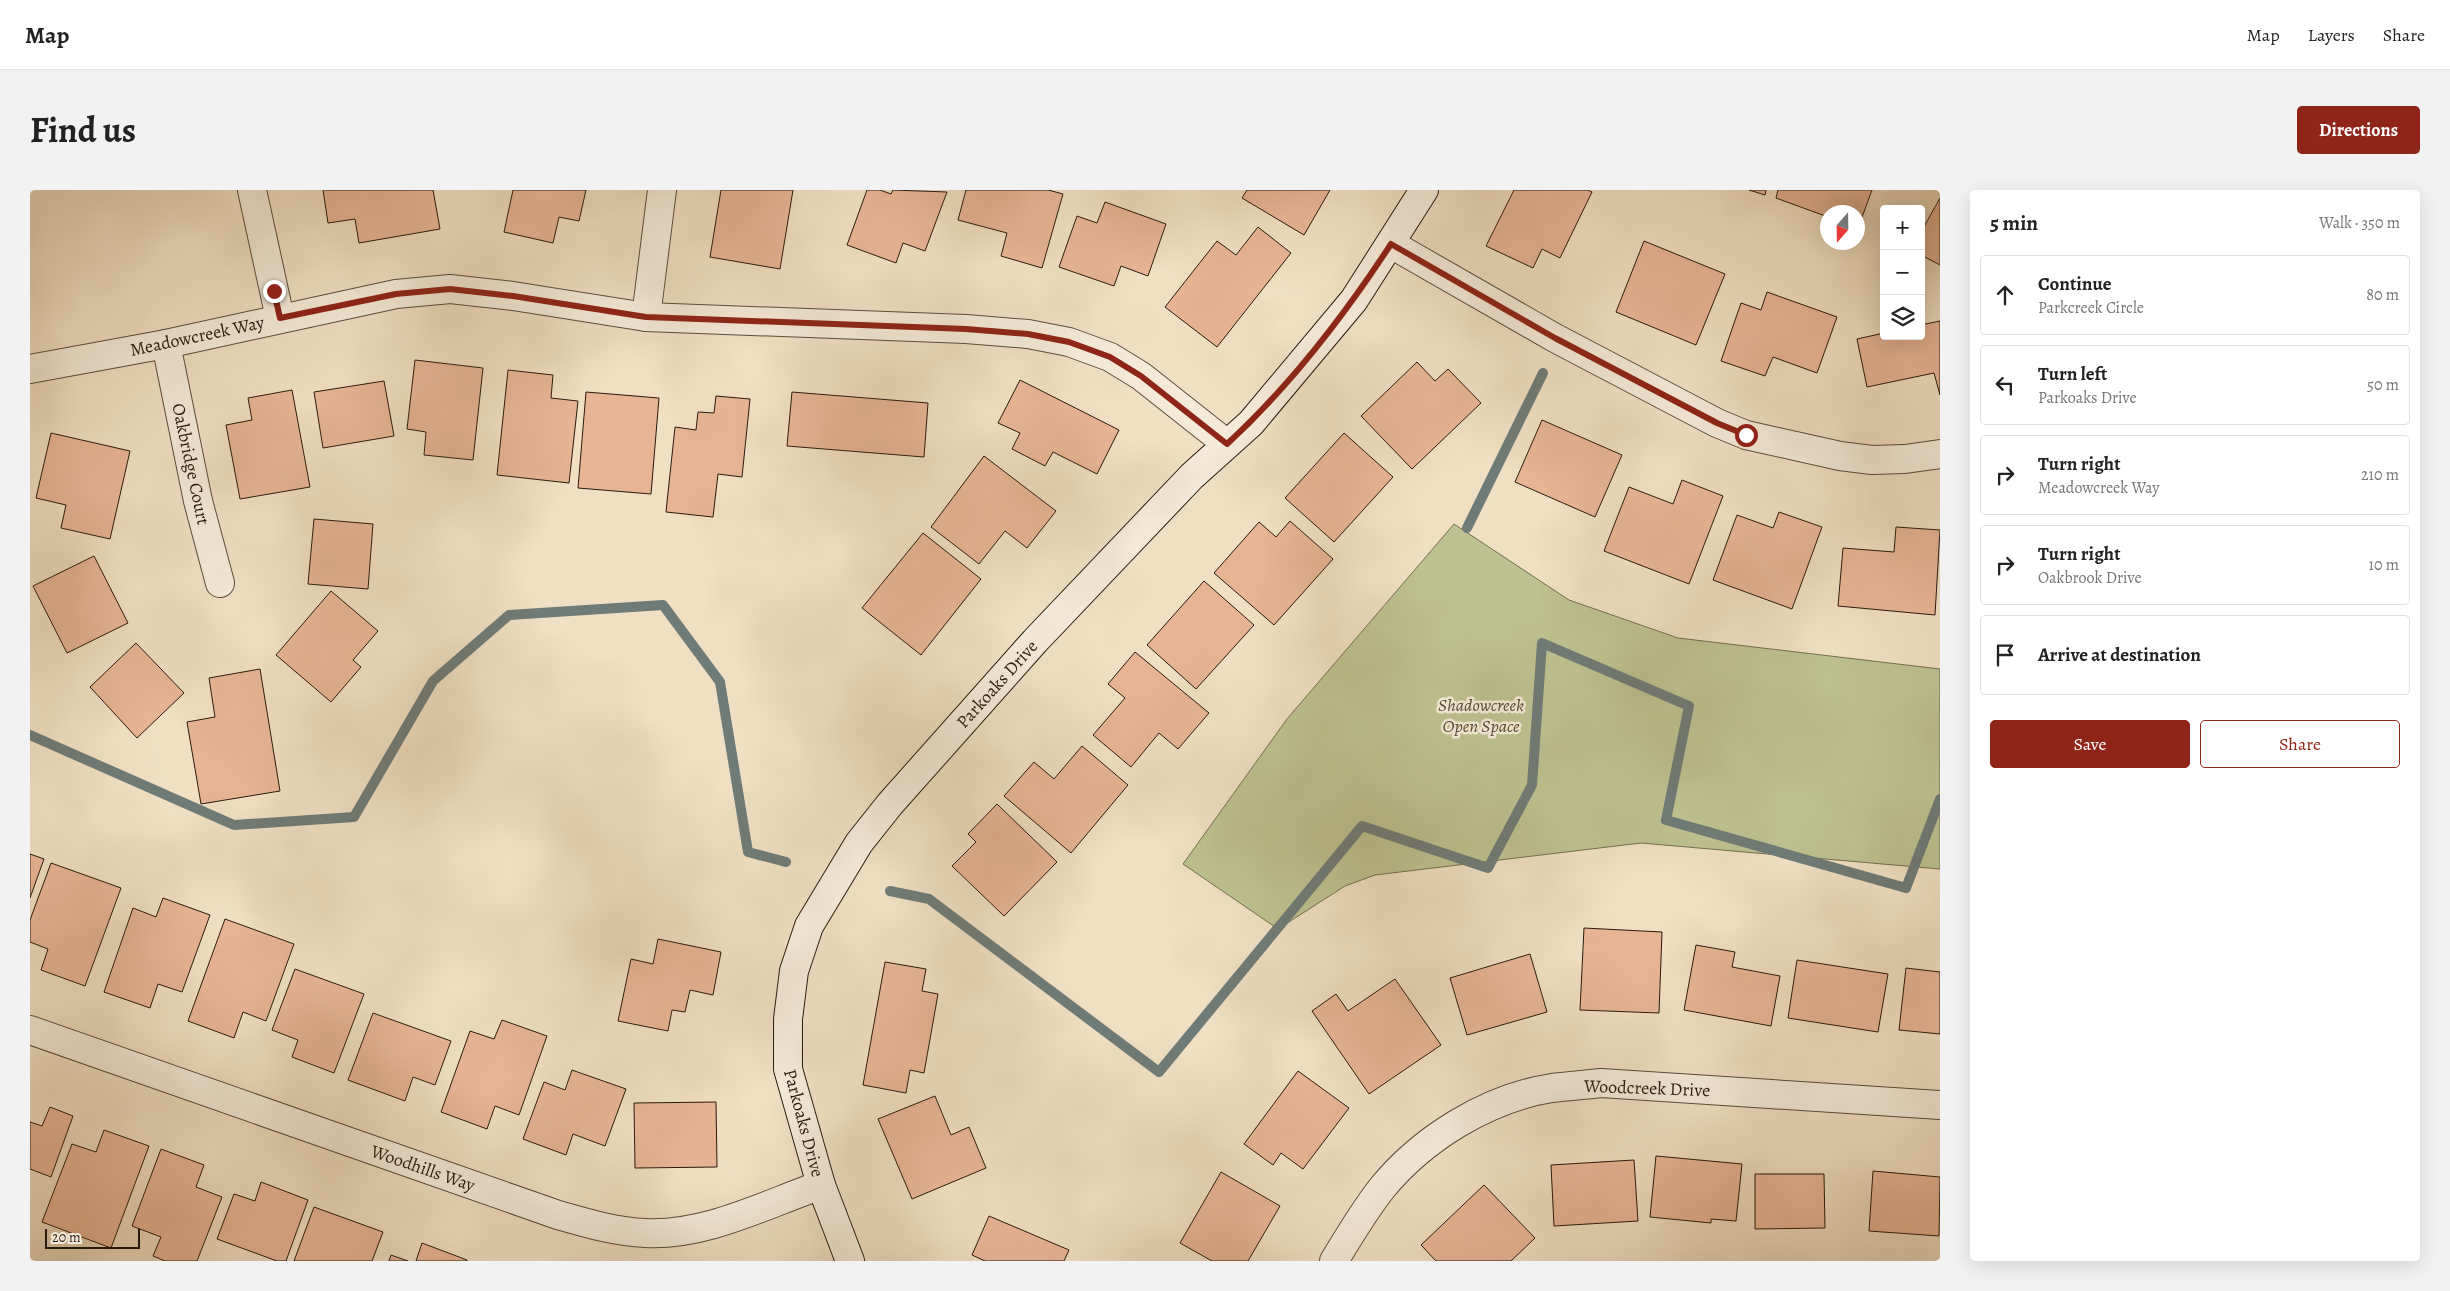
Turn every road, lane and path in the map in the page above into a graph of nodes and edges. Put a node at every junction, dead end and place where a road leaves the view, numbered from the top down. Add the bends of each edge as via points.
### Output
1 (252, 190) edge
2 (662, 190) edge
3 (1424, 190) edge
4 (1391, 244) junction
5 (646, 317) junction
6 (280, 318) junction
7 (166, 344) junction
8 (30, 369) edge
9 (1227, 444) junction
10 (1940, 454) edge
11 (220, 583) dead end
12 (30, 1030) edge
13 (1940, 1105) edge
14 (821, 1185) junction
15 (850, 1261) edge
16 (1334, 1261) edge

1 - 6 street
2 - 5 street
3 - 4 street, Parkoaks Drive
4 - 9 street, Parkoaks Drive via 1354,300 1250,422
4 - 10 street via 1555,338 1746,435 1856,458 1905,459
5 - 6 street, Meadowcreek Way via 450,289 396,294
5 - 9 street, Meadowcreek Way via 966,329 1028,334 1069,342 1110,357 1141,376
6 - 7 street, Meadowcreek Way
7 - 8 street, Meadowcreek Way
7 - 11 street, Oakbridge Court via 198,501
9 - 14 street, Parkoaks Drive via 1192,476 1035,641 903,789 859,843 828,890 809,926 794,971 788,1019 788,1069
12 - 14 street, Woodhills Way via 593,1225 645,1233 690,1230 733,1219
13 - 16 street, Woodcreek Drive via 1601,1083 1550,1088 1502,1102 1464,1120 1416,1154 1382,1188
14 - 15 street, Parkoaks Drive

